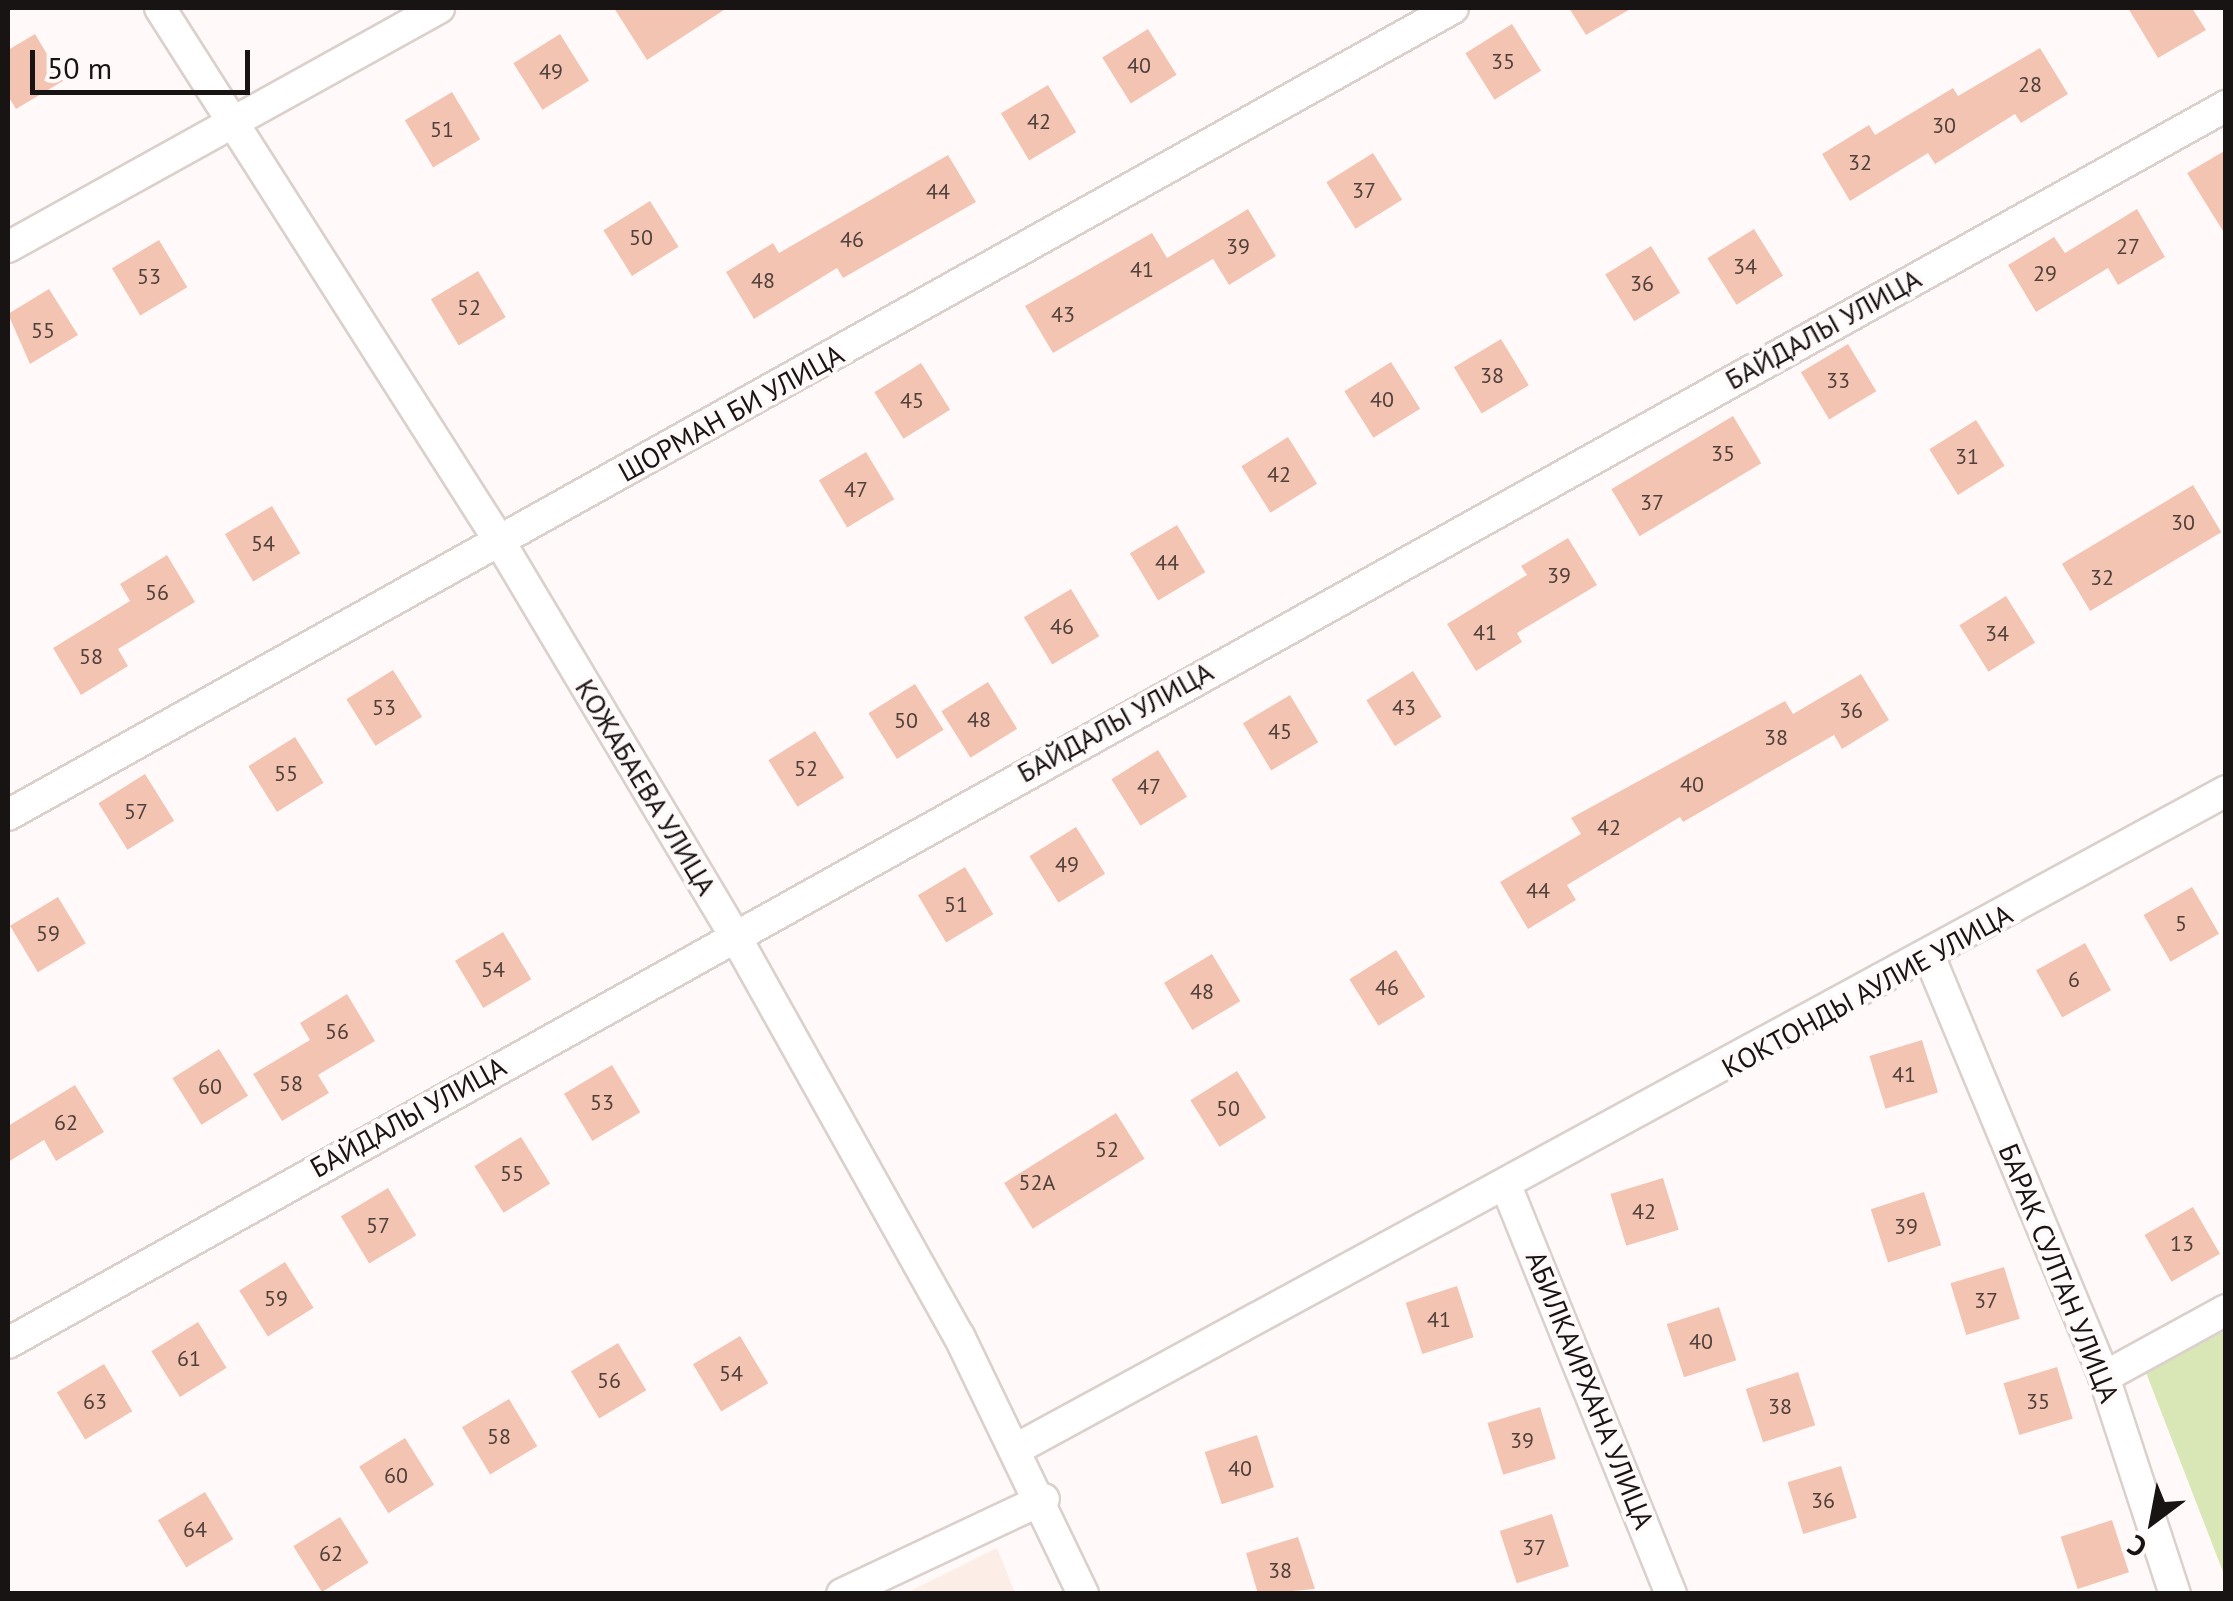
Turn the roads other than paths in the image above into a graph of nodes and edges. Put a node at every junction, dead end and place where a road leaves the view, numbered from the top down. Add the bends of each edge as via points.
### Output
1 (160, 8) edge
2 (439, 8) edge
3 (1452, 8) edge
4 (2226, 106) edge
5 (232, 125) junction
6 (8, 247) edge
7 (500, 542) junction
8 (2226, 790) edge
9 (8, 815) edge
10 (734, 934) junction
11 (1930, 958) junction
12 (1507, 1188) junction
13 (2226, 1310) edge
14 (8, 1344) edge
15 (2104, 1376) junction
16 (1018, 1448) junction
17 (1044, 1498) junction
18 (842, 1594) edge
19 (1083, 1594) edge
20 (1671, 1594) edge
21 (2175, 1594) edge

1 - 5 street, КОЖАБАЕВА УЛИЦА
2 - 5 street
3 - 7 street, ШОРМАН БИ УЛИЦА
4 - 10 street, БАЙДАЛЫ УЛИЦА
5 - 6 street
5 - 7 street, КОЖАБАЕВА УЛИЦА
7 - 9 street, ШОРМАН БИ УЛИЦА
7 - 10 street, КОЖАБАЕВА УЛИЦА
8 - 11 street, КОКТОНДЫ АУЛИЕ УЛИЦА
10 - 14 street, БАЙДАЛЫ УЛИЦА
10 - 16 street, КОЖАБАЕВА УЛИЦА
11 - 12 street, КОКТОНДЫ АУЛИЕ УЛИЦА
11 - 15 street, БАРАК СУЛТАН УЛИЦА
12 - 16 street, КОКТОНДЫ АУЛИЕ УЛИЦА
12 - 20 street, АБИЛКАИРХАНА УЛИЦА
13 - 15 street
15 - 21 street, БАРАК СУЛТАН УЛИЦА
16 - 17 street, КОЖАБАЕВА УЛИЦА
17 - 18 street
17 - 19 street, КОЖАБАЕВА УЛИЦА

